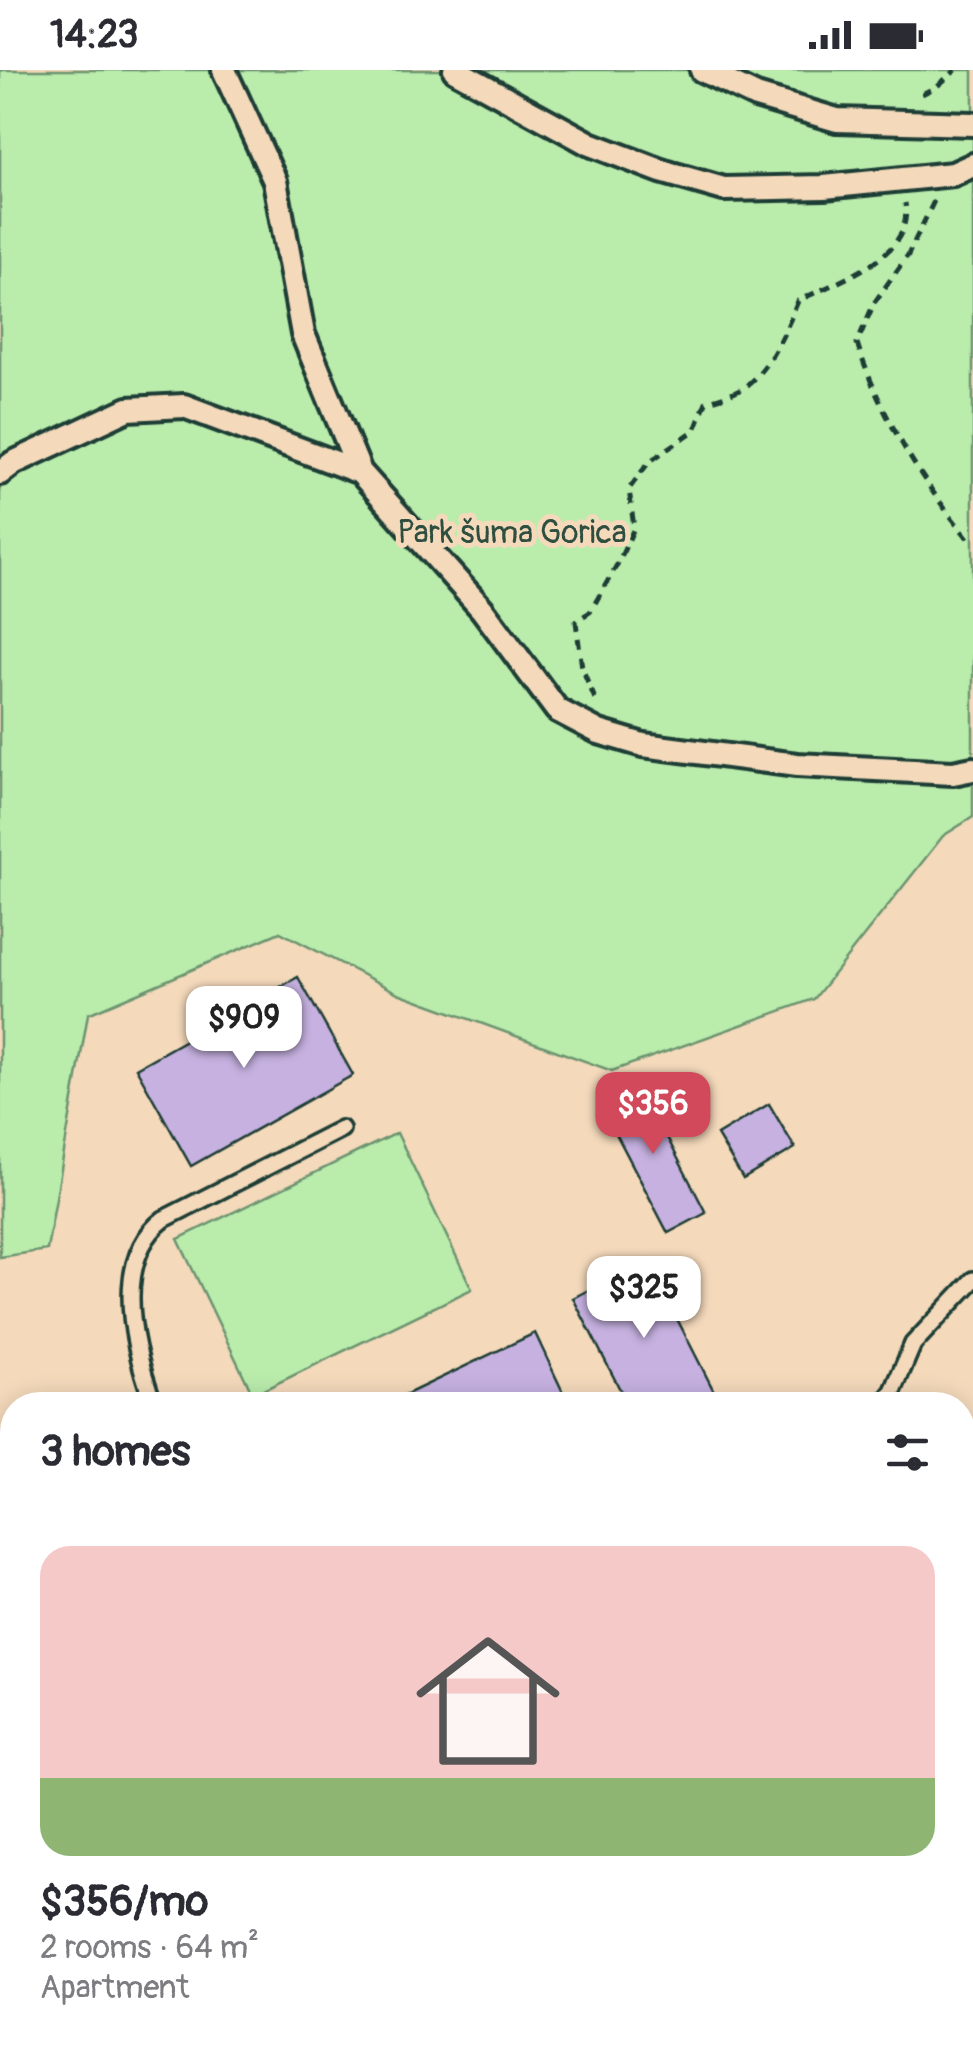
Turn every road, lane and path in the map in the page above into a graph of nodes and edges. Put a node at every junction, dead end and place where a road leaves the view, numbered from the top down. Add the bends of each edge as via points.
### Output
1 (224, 70) edge
2 (455, 70) edge
3 (702, 70) edge
4 (956, 70) edge
5 (894, 123) junction
6 (973, 124) edge
7 (963, 170) edge
8 (902, 179) junction
9 (360, 472) junction
10 (0, 473) edge
11 (973, 544) edge
12 (599, 732) junction
13 (973, 769) edge
14 (341, 1129) dead end
15 (973, 1280) edge
16 (149, 1392) edge
17 (892, 1392) edge

1 - 9 street via 275,181 302,334
2 - 8 street via 590,144 724,188
3 - 5 street via 756,96 838,120
4 - 5 path via 896,107
5 - 6 street
7 - 8 street
7 - 11 path via 930,207 857,343 868,378 916,466
8 - 12 path via 904,232 882,259 798,301 764,367 741,390 706,402 696,430 649,462 629,489 634,528 590,612 576,622
9 - 10 street via 184,406 128,410
9 - 12 street via 482,609 557,710
12 - 13 street via 644,745 797,764
14 - 16 lane via 147,1232 130,1313
15 - 17 lane via 913,1344

